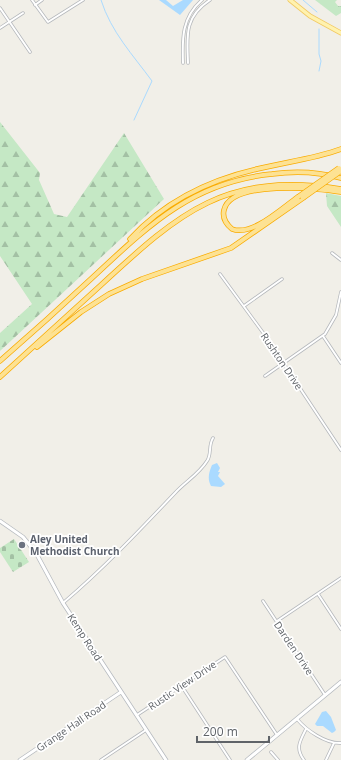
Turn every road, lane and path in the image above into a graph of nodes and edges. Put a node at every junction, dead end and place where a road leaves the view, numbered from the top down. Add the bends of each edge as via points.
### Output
1 (32, 0) edge
2 (42, 0) edge
3 (83, 0) edge
4 (202, 0) edge
5 (210, 0) edge
6 (290, 0) edge
7 (35, 5) junction
8 (0, 8) edge
9 (23, 12) dead end
10 (10, 22) junction
11 (0, 28) edge
12 (341, 33) edge
13 (30, 52) dead end
14 (183, 63) dead end
15 (188, 63) dead end
16 (341, 149) edge
17 (340, 169) edge
18 (341, 178) edge
19 (341, 188) edge
20 (341, 192) edge
21 (332, 253) dead end
22 (117, 255) junction
23 (341, 260) edge
24 (220, 274) dead end
25 (282, 278) dead end
26 (341, 292) edge
27 (244, 306) junction
28 (338, 309) junction
29 (341, 310) edge
30 (323, 336) junction
31 (0, 361) edge
32 (283, 363) junction
33 (341, 363) edge
34 (13, 365) junction
35 (264, 376) dead end
36 (0, 377) edge
37 (213, 438) dead end
38 (341, 450) edge
39 (0, 520) edge
40 (341, 578) edge
41 (318, 594) junction
42 (263, 601) dead end
43 (63, 603) junction
44 (277, 621) junction
45 (341, 629) edge
46 (341, 682) edge
47 (181, 685) junction
48 (121, 692) junction
49 (326, 695) junction
50 (136, 716) junction
51 (297, 719) junction
52 (306, 729) junction
53 (146, 730) junction
54 (277, 735) junction
55 (334, 743) junction
56 (341, 744) edge
57 (271, 752) dead end
58 (20, 760) edge
59 (101, 760) edge
60 (166, 760) edge
61 (230, 760) edge
62 (247, 760) edge
63 (278, 760) edge
64 (303, 760) edge
65 (326, 760) edge

1 - 7 street
2 - 7 street
3 - 7 street via 48,22
4 - 14 street via 193,9 184,25
5 - 15 street via 190,22 186,37
6 - 12 main road via 310,16
8 - 10 street
9 - 10 street
10 - 11 street
10 - 13 street
16 - 22 highway via 256,169 206,185 162,211 139,230
17 - 20 highway, bridge via 298,197 249,230 234,230 228,226 225,219 224,211 228,203 249,193 295,187
17 - 34 highway, bridge via 231,248 142,279 109,294 81,312
18 - 22 highway via 280,173 256,175 216,186 193,196 152,224
19 - 34 highway via 270,184 230,193 206,203 164,228
21 - 23 street
22 - 31 highway
24 - 27 street, Rushton Drive
25 - 27 street
26 - 28 street
27 - 32 street, Rushton Drive
28 - 29 street
28 - 30 street
30 - 32 street
30 - 33 street
32 - 35 street
32 - 38 street, Rushton Drive
34 - 36 highway
37 - 43 street via 209,446 210,457 199,472 178,490 109,562
39 - 43 main road, Kemp Road via 23,537 36,552
40 - 41 street
41 - 44 street
41 - 45 street
42 - 44 street, Darden Drive
43 - 48 main road, Kemp Road
44 - 49 street, Darden Drive
46 - 49 main road
47 - 50 street, Rustic View Drive
47 - 54 street, Rustic View Drive via 222,658 227,659
47 - 61 street
48 - 50 main road, Kemp Road
48 - 58 main road, Grange Hall Road
49 - 51 main road
50 - 53 main road, Kemp Road
51 - 52 street
51 - 54 main road
52 - 55 street
52 - 64 street via 298,743
53 - 59 street
53 - 60 main road, Kemp Road
54 - 62 main road
55 - 56 street
55 - 65 street
57 - 63 street

